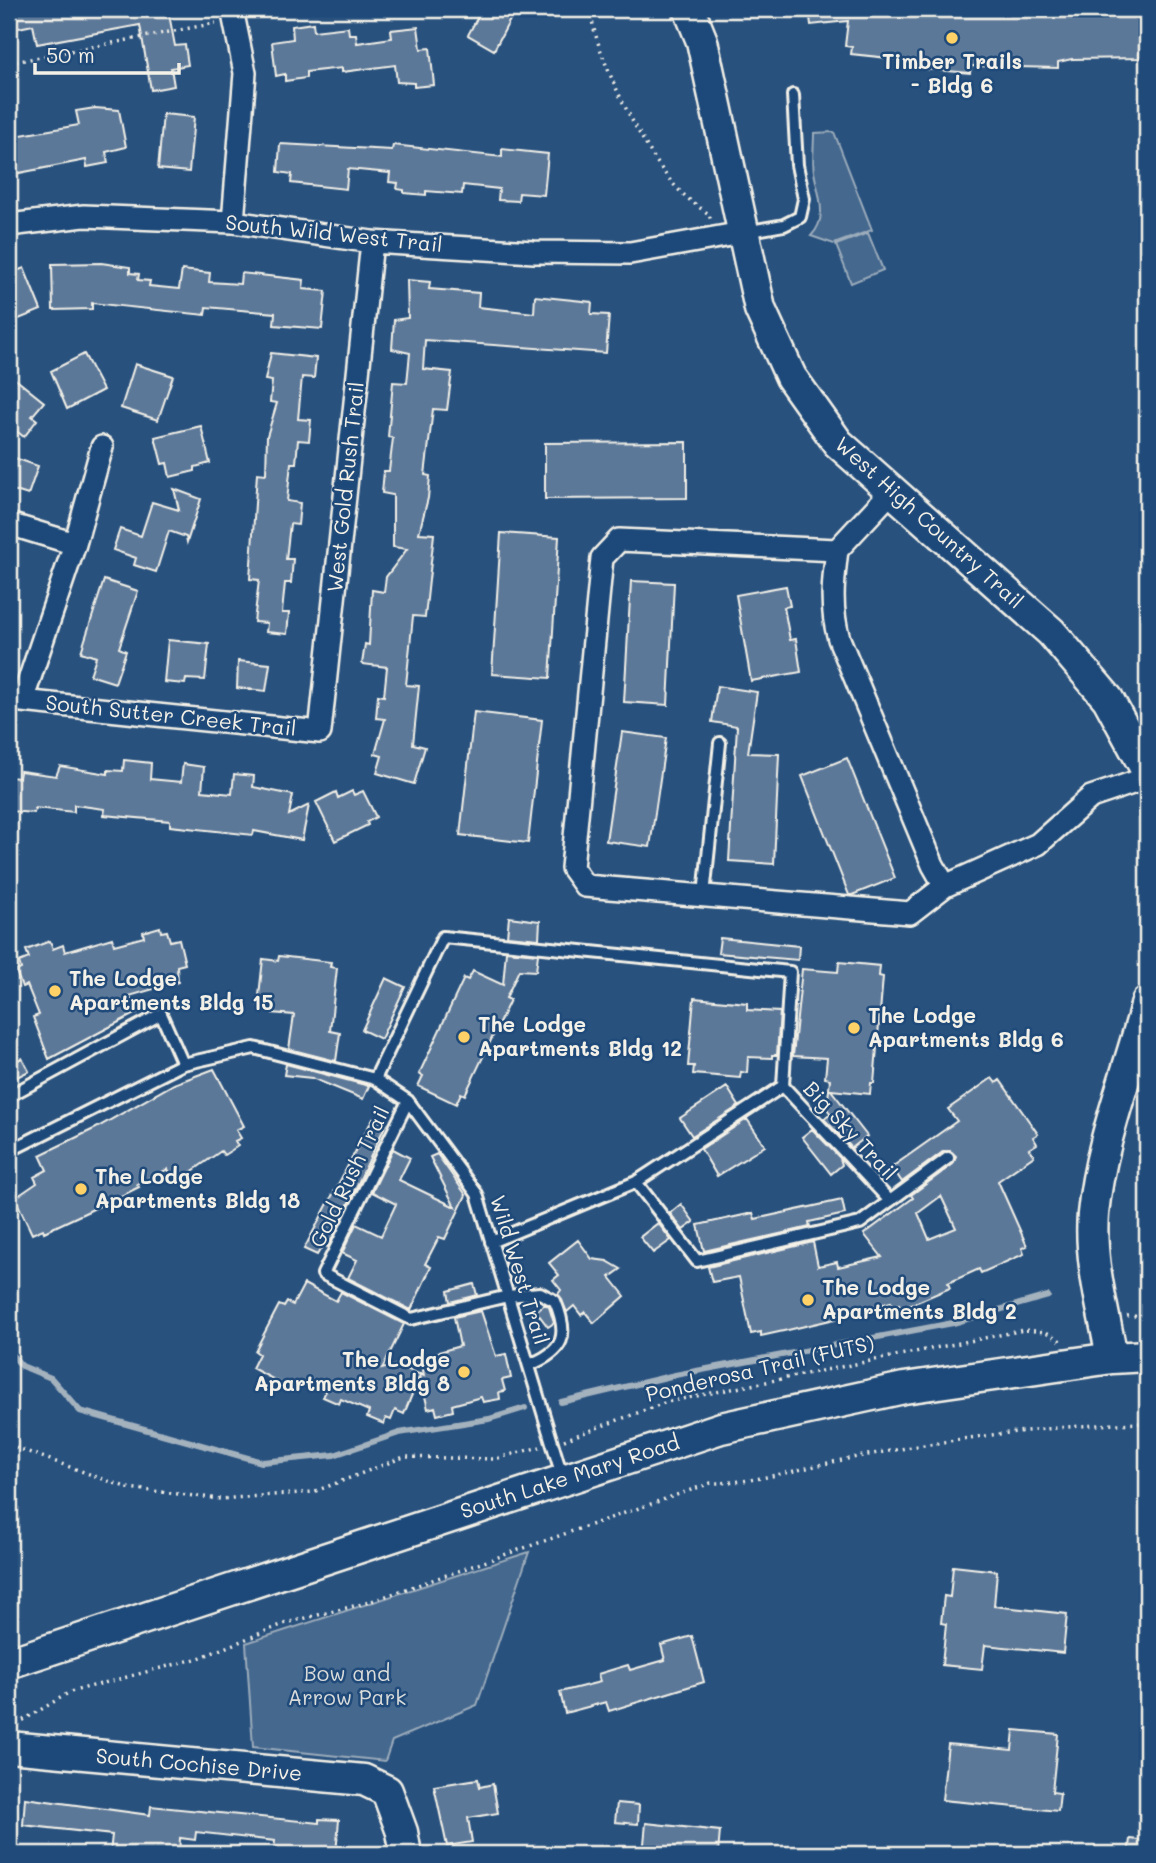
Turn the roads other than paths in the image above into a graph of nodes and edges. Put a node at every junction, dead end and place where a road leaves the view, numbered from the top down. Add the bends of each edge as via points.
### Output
1 (689, 9) edge
2 (234, 14) edge
3 (793, 95) dead end
4 (233, 222) junction
5 (9, 225) edge
6 (742, 233) junction
7 (372, 242) junction
8 (102, 447) dead end
9 (891, 492) junction
10 (9, 524) edge
11 (75, 544) junction
12 (837, 550) junction
13 (320, 732) joint
14 (720, 743) dead end
15 (1147, 771) edge
16 (1147, 778) edge
17 (945, 886) junction
18 (704, 895) junction
19 (1147, 1002) edge
20 (183, 1064) junction
21 (375, 1079) junction
22 (783, 1087) junction
23 (9, 1096) edge
24 (408, 1101) junction
25 (9, 1151) edge
26 (948, 1158) dead end
27 (636, 1182) junction
28 (890, 1201) junction
29 (491, 1242) junction
30 (508, 1296) junction
31 (1147, 1356) edge
32 (1112, 1358) junction
33 (529, 1365) junction
34 (563, 1479) junction
35 (9, 1663) edge
36 (9, 1747) edge
37 (405, 1854) edge

1 - 6 street, West High Country Trail via 702,41
2 - 4 street via 245,73
3 - 6 lane via 804,200 800,217
4 - 5 street, South Wild West Trail via 84,216
4 - 7 street, South Wild West Trail
6 - 7 street, South Wild West Trail via 630,253
6 - 9 street, West High Country Trail via 760,309 791,377 838,443
7 - 13 street, West Gold Rush Trail
8 - 11 street
9 - 12 street
9 - 15 street, West High Country Trail via 1051,632 1108,699
10 - 11 street
11 - 13 street, South Sutter Creek Trail via 22,701
12 - 17 street via 831,592 839,639
12 - 18 street via 619,540 602,558 572,868 586,886
14 - 18 lane
16 - 17 street via 1091,797 1038,844
17 - 18 street via 910,913
19 - 32 street via 1102,1159 1093,1217
20 - 21 lane, Wild West Trail via 254,1048
20 - 23 lane via 161,1014
20 - 25 lane, Wild West Trail
21 - 22 lane via 443,937 790,972
21 - 24 lane, Wild West Trail
22 - 27 lane
22 - 28 lane, Big Sky Trail
24 - 29 lane, Wild West Trail via 477,1194
24 - 30 lane, Gold Rush Trail via 323,1274 411,1319
26 - 28 lane
27 - 28 lane via 697,1261 860,1223
27 - 29 lane
29 - 30 lane, Wild West Trail
30 - 33 lane, Wild West Trail
30 - 33 lane, Gold Rush Trail via 540,1293 555,1301 565,1324 558,1348
31 - 32 street, South Lake Mary Road
32 - 34 street, South Lake Mary Road via 904,1388 734,1425
33 - 34 lane, Wild West Trail
34 - 35 street, South Lake Mary Road
36 - 37 street, South Cochise Drive via 364,1780 387,1791

